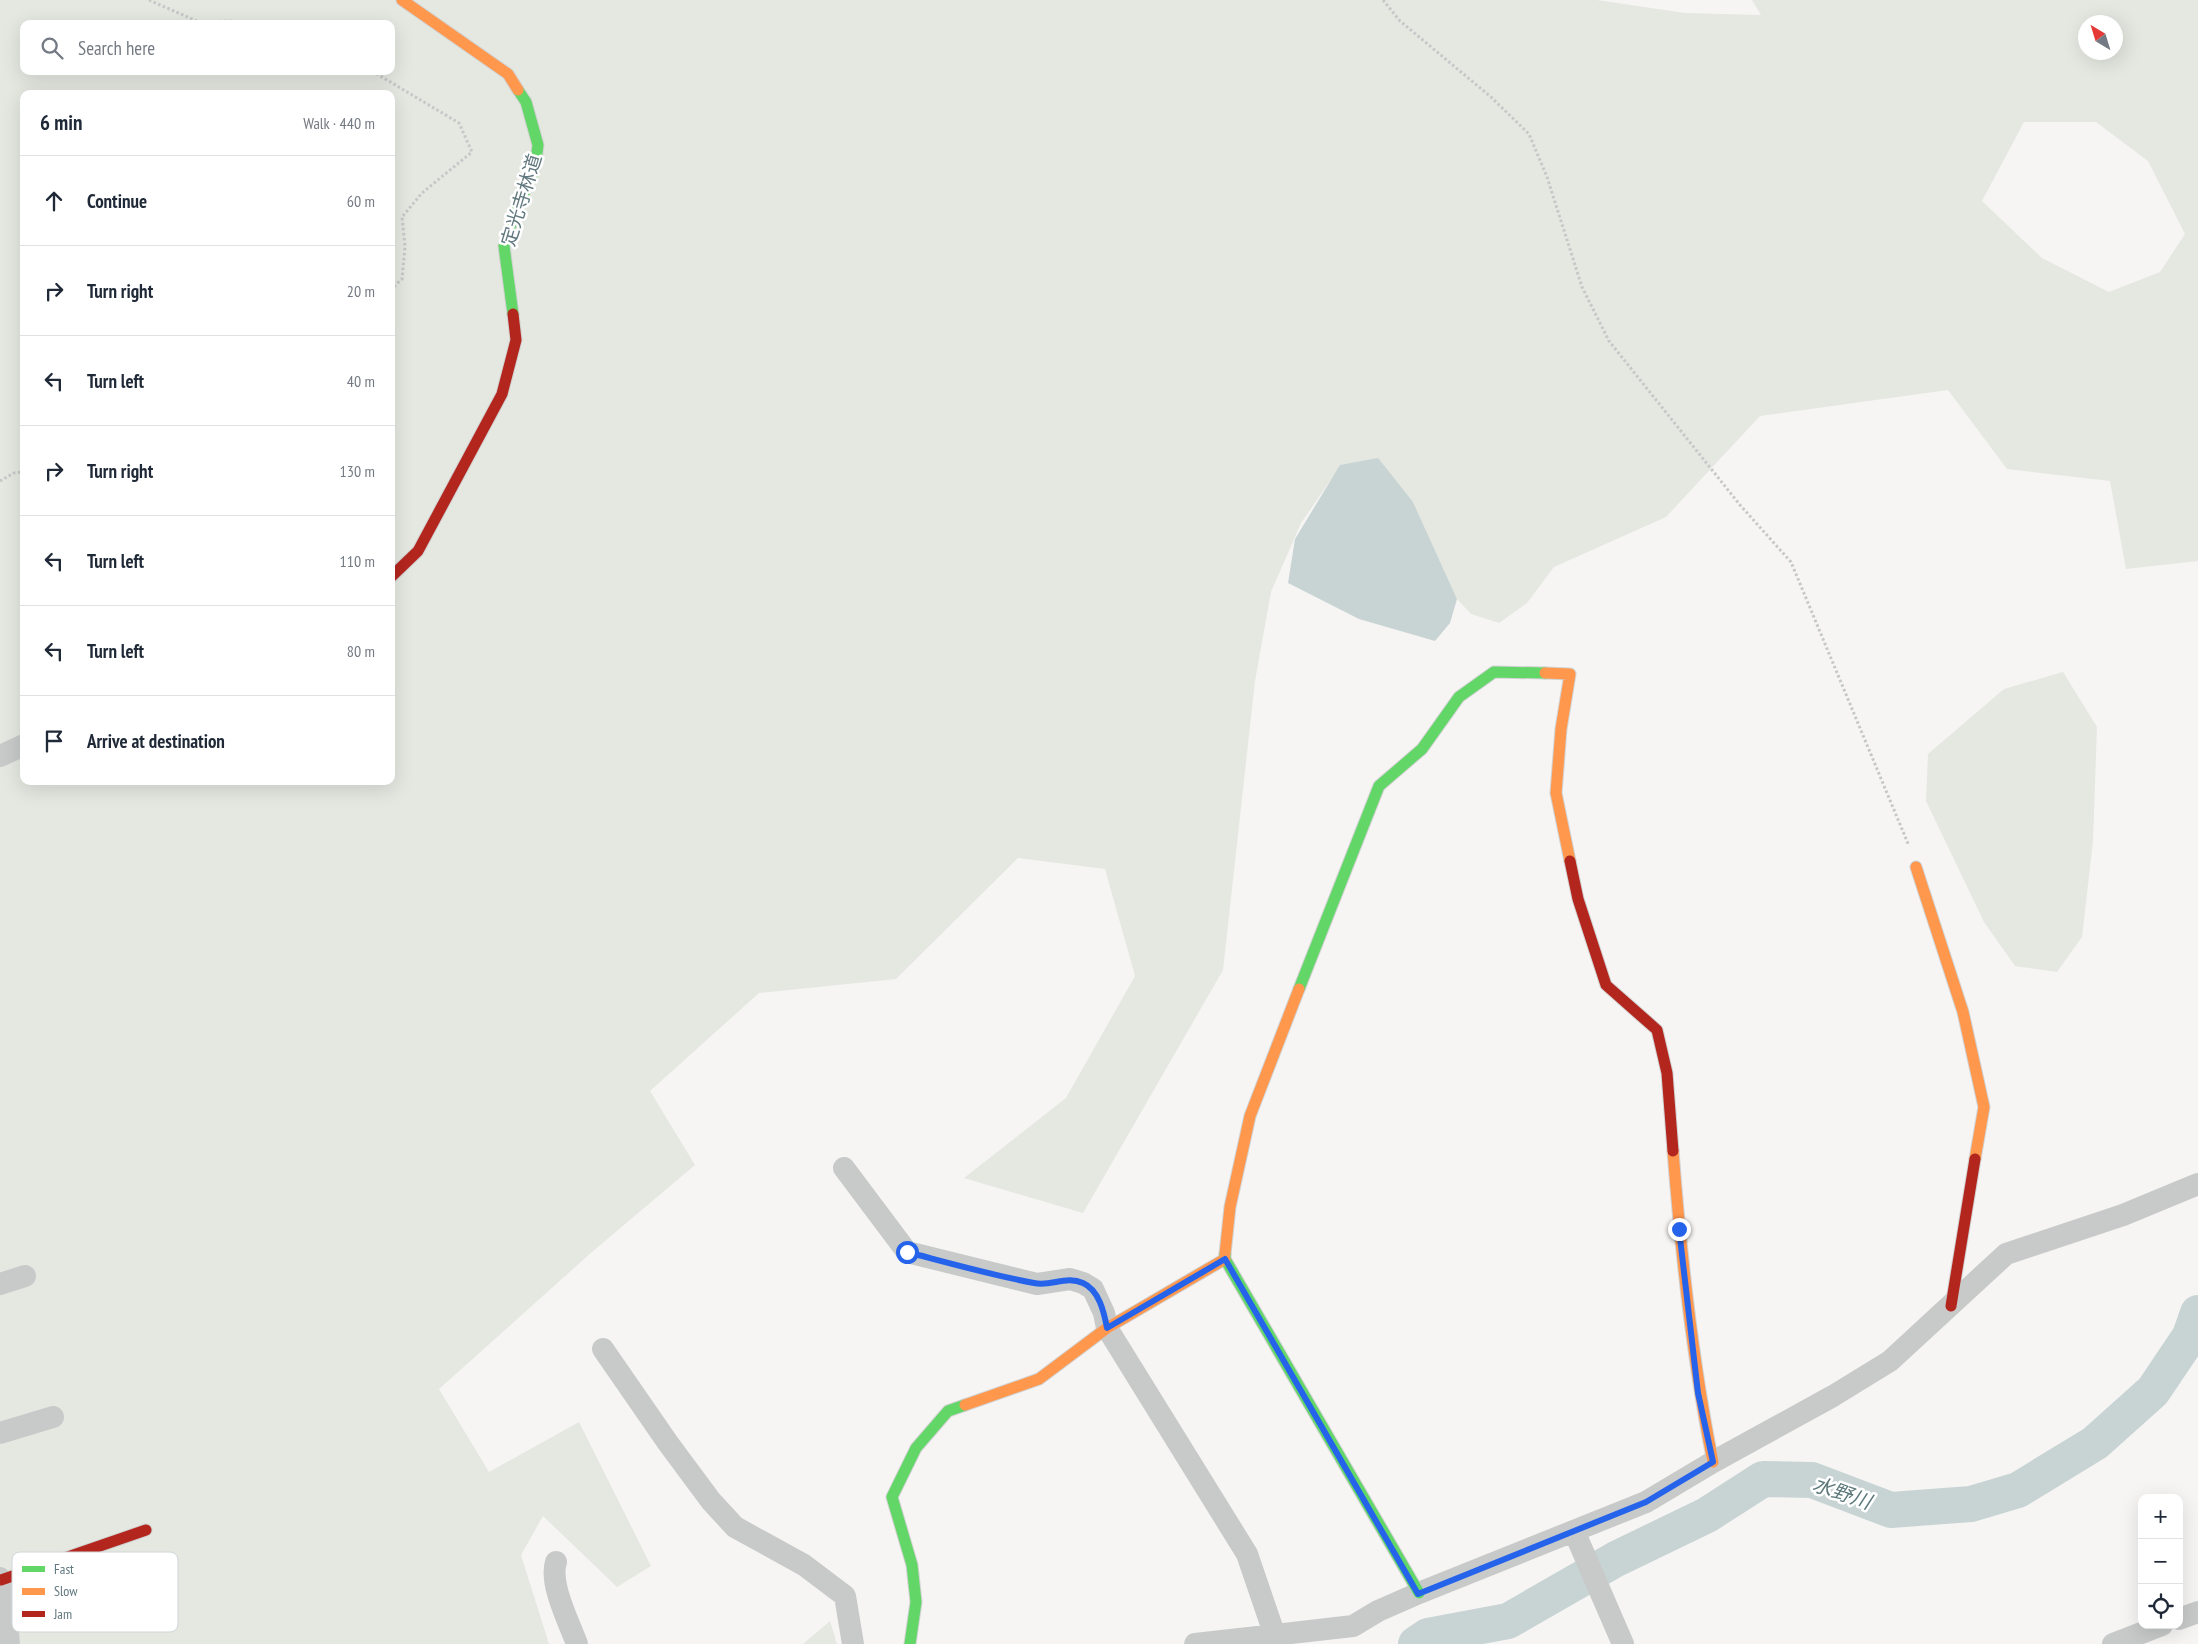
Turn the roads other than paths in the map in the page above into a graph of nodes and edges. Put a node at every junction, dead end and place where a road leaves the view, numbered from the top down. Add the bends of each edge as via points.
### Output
1 (402, 0) edge
2 (395, 573) edge
3 (20, 747) edge
4 (0, 756) edge
5 (1916, 868) road end
6 (844, 1168) dead end
7 (2198, 1184) edge
8 (1225, 1259) junction
9 (25, 1276) dead end
10 (0, 1284) edge
11 (1951, 1306) junction
12 (1107, 1328) junction
13 (604, 1349) dead end
14 (53, 1416) dead end
15 (0, 1433) edge
16 (1713, 1462) junction
17 (146, 1530) dead end
18 (1576, 1537) junction
19 (80, 1552) edge
20 (556, 1562) dead end
21 (12, 1575) edge
22 (0, 1579) edge
23 (1418, 1594) junction
24 (2198, 1612) edge
25 (2183, 1618) edge
26 (2152, 1629) edge
27 (1347, 1635) edge
28 (1275, 1636) junction
29 (9, 1644) edge
30 (577, 1644) edge
31 (853, 1644) edge
32 (910, 1644) edge
33 (1195, 1644) edge
34 (1623, 1644) edge
35 (2113, 1644) edge

1 - 2 street, 定光寺林道 via 508,74 526,102 538,145 535,168 504,246 516,340 502,394 418,551
3 - 4 street
5 - 11 street via 1964,1012 1984,1107
6 - 12 street via 907,1252 1037,1284 1070,1279 1083,1283 1093,1289
7 - 11 street via 2123,1215 2006,1254
8 - 12 street
8 - 16 street via 1230,1208 1250,1116 1379,786 1422,749 1459,697 1494,672 1570,674 1556,793 1578,899 1606,985 1657,1030 1661,1047 1667,1073 1679,1229 1698,1393
8 - 23 street
9 - 10 street
11 - 16 street via 1890,1361
12 - 28 street via 1248,1554
12 - 32 street via 1040,1379 948,1412 916,1448 892,1496 912,1565 916,1602
13 - 31 street via 700,1487 735,1527 804,1565 845,1596
14 - 15 street
16 - 18 street via 1646,1502
17 - 19 street
18 - 23 street
18 - 34 street
20 - 30 street via 553,1571 560,1599
21 - 22 street
22 - 29 street via 4,1588
23 - 27 street via 1378,1611
24 - 25 street
26 - 35 street
27 - 28 street
28 - 33 street

